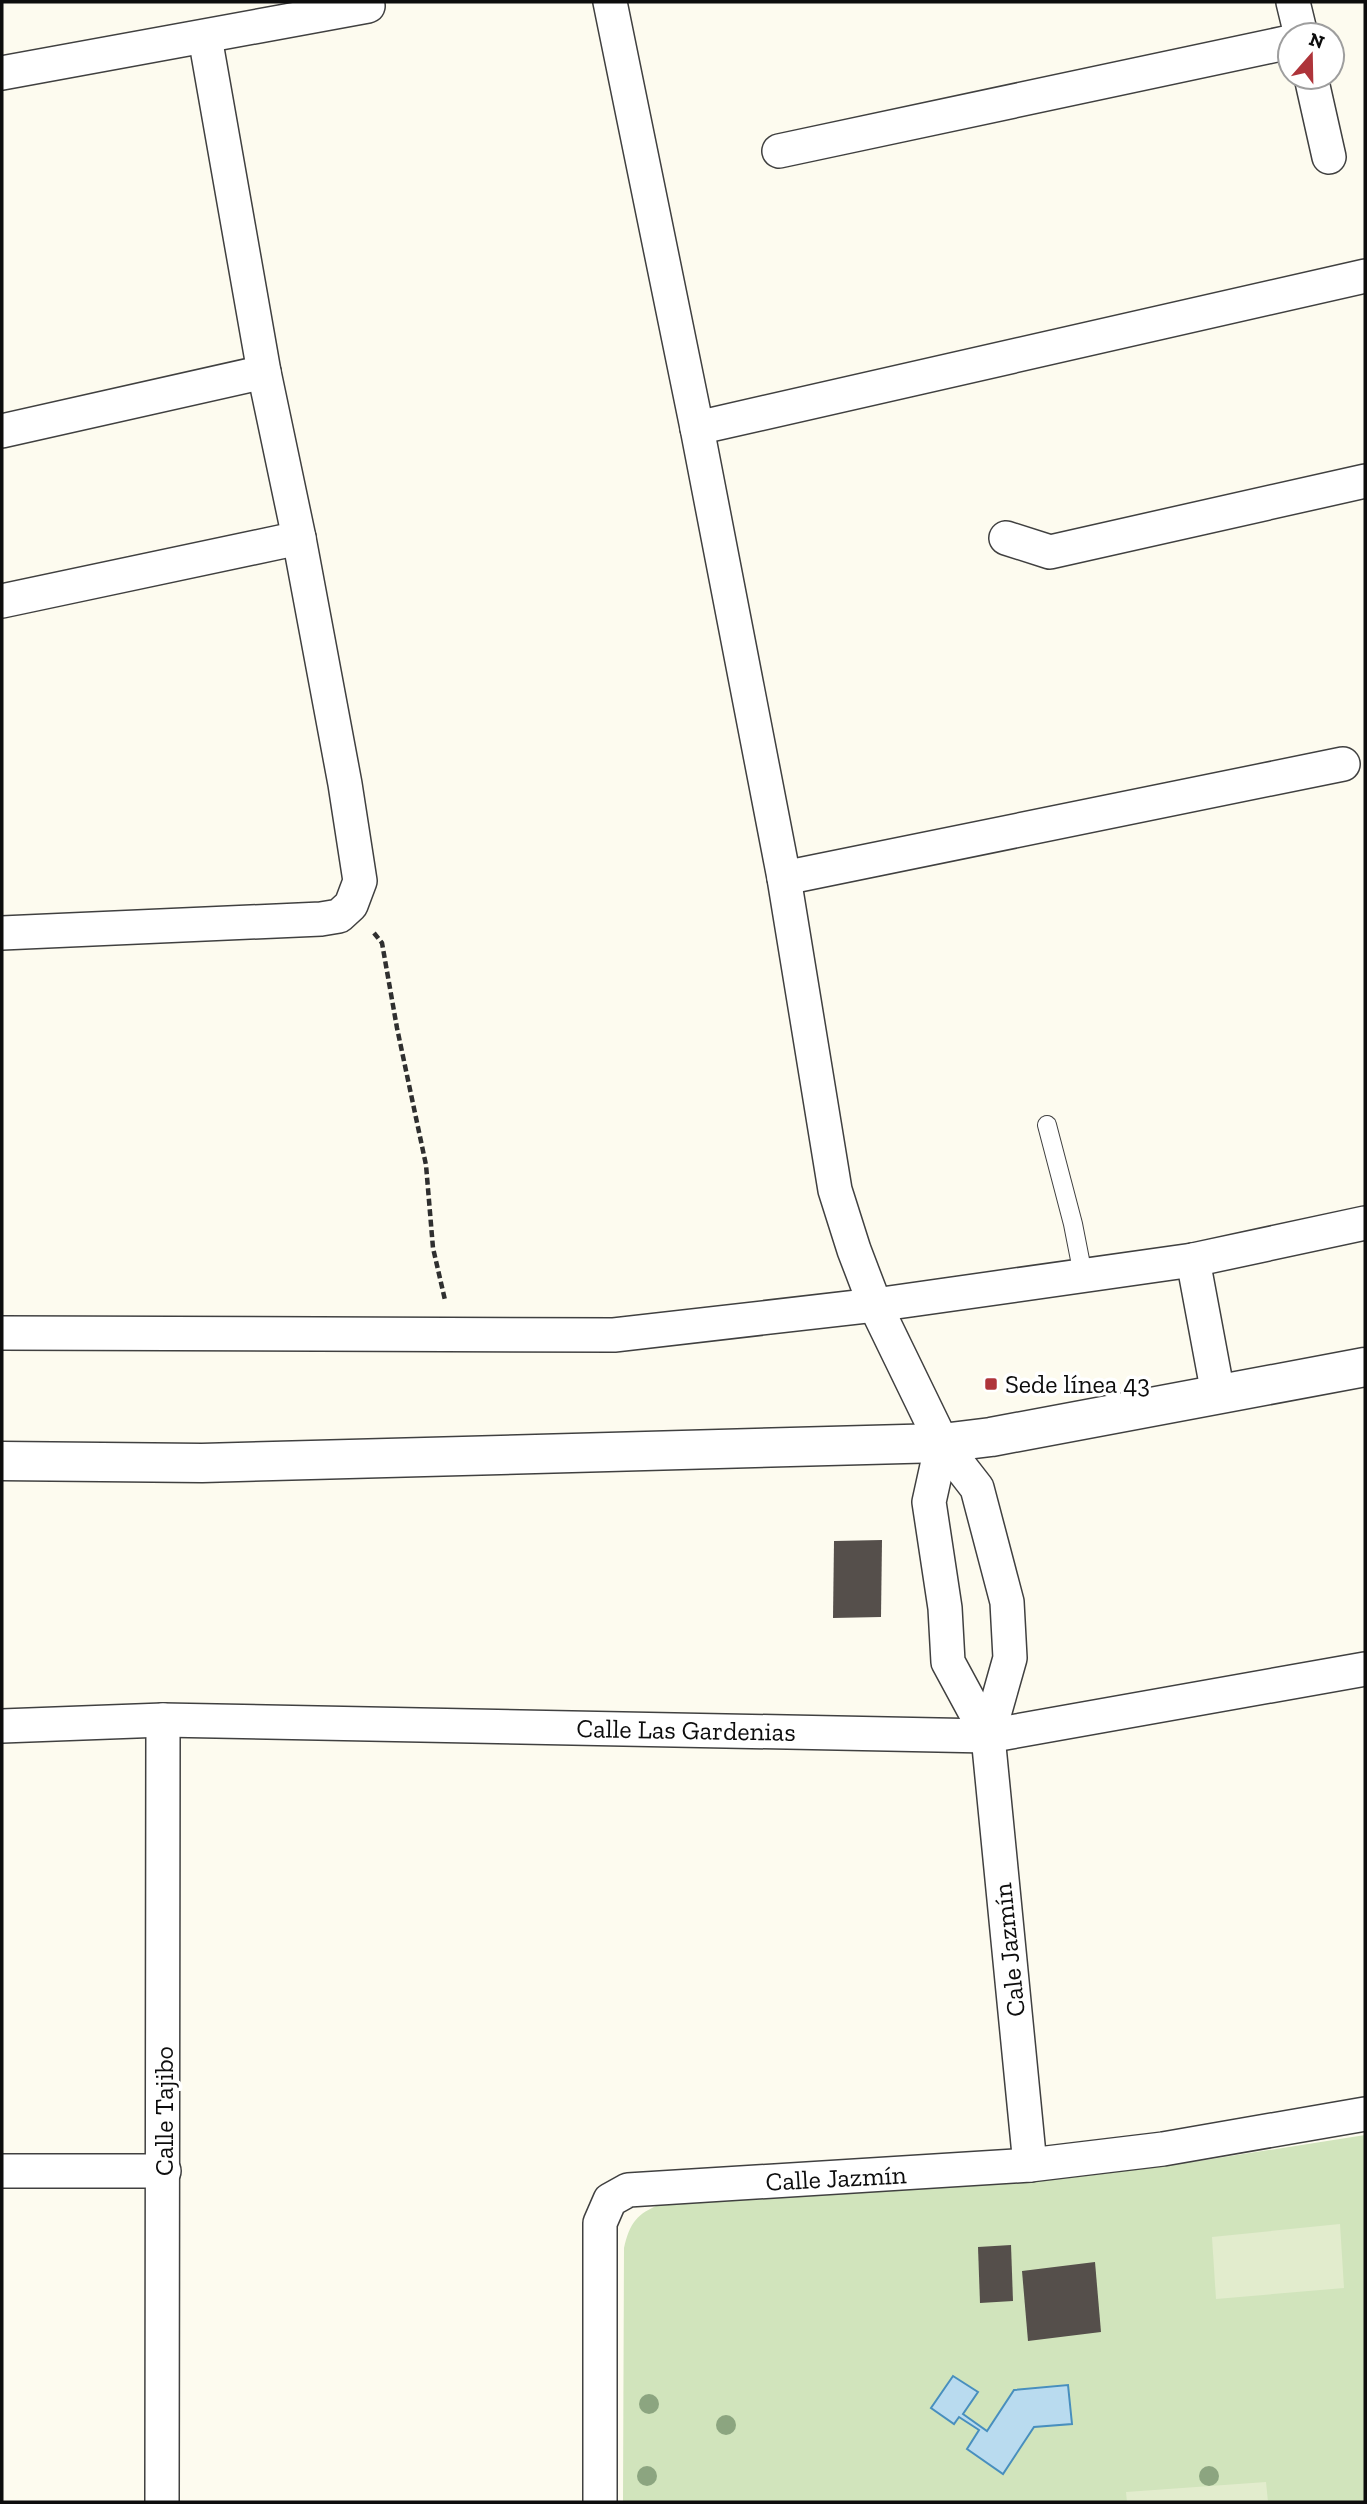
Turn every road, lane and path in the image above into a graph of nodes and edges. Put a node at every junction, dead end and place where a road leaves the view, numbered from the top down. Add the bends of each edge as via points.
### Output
1 (610, 2) edge
2 (1293, 2) edge
3 (368, 6) dead end
4 (1298, 21) edge
5 (205, 37) junction
6 (1276, 45) edge
7 (2, 73) edge
8 (1314, 91) edge
9 (779, 151) dead end
10 (1329, 156) dead end
11 (1365, 276) edge
12 (264, 372) junction
13 (697, 428) junction
14 (2, 431) edge
15 (1365, 481) edge
16 (299, 538) junction
17 (1006, 538) dead end
18 (2, 601) edge
19 (1343, 764) dead end
20 (784, 878) junction
21 (351, 905) junction
22 (2, 933) edge
23 (1047, 1125) dead end
24 (1365, 1223) edge
25 (1193, 1260) junction
26 (1083, 1275) junction
27 (875, 1305) junction
28 (2, 1333) edge
29 (453, 1334) junction
30 (1365, 1367) edge
31 (1218, 1394) junction
32 (942, 1443) junction
33 (2, 1461) edge
34 (1365, 1669) edge
35 (163, 1720) junction
36 (2, 1726) edge
37 (988, 1736) junction
38 (1365, 2114) edge
39 (1030, 2165) junction
40 (2, 2171) edge
41 (164, 2171) junction
42 (162, 2502) edge
43 (600, 2502) edge

1 - 13 street
2 - 4 street
3 - 5 street
5 - 7 street
5 - 12 street
6 - 9 street
8 - 10 street
11 - 13 street
12 - 14 street
12 - 16 street
13 - 20 street
15 - 17 street via 1050,552
16 - 18 street
16 - 21 street via 360,881
19 - 20 street
20 - 27 street via 835,1190
21 - 22 street via 339,916 321,919
21 - 29 path via 382,943 426,1165 433,1248
23 - 26 lane
24 - 25 street
25 - 26 street
25 - 31 street
26 - 27 street
27 - 29 street via 614,1335
27 - 32 street
28 - 29 street
30 - 31 street
31 - 32 street
32 - 33 street via 202,1463
32 - 37 street via 929,1502 948,1662
32 - 37 street via 977,1488 1007,1602 1010,1658
34 - 37 street, Calle Las Gardenias
35 - 36 street, Calle Las Gardenias
35 - 37 street, Calle Las Gardenias
35 - 41 street, Calle Tajibo
37 - 39 street, Cale Jazmín
38 - 39 street, Calle Jazmín via 1163,2149
39 - 43 street, Calle Jazmín via 628,2190 610,2200 600,2223
40 - 41 street
41 - 42 street, Calle Tajibo

